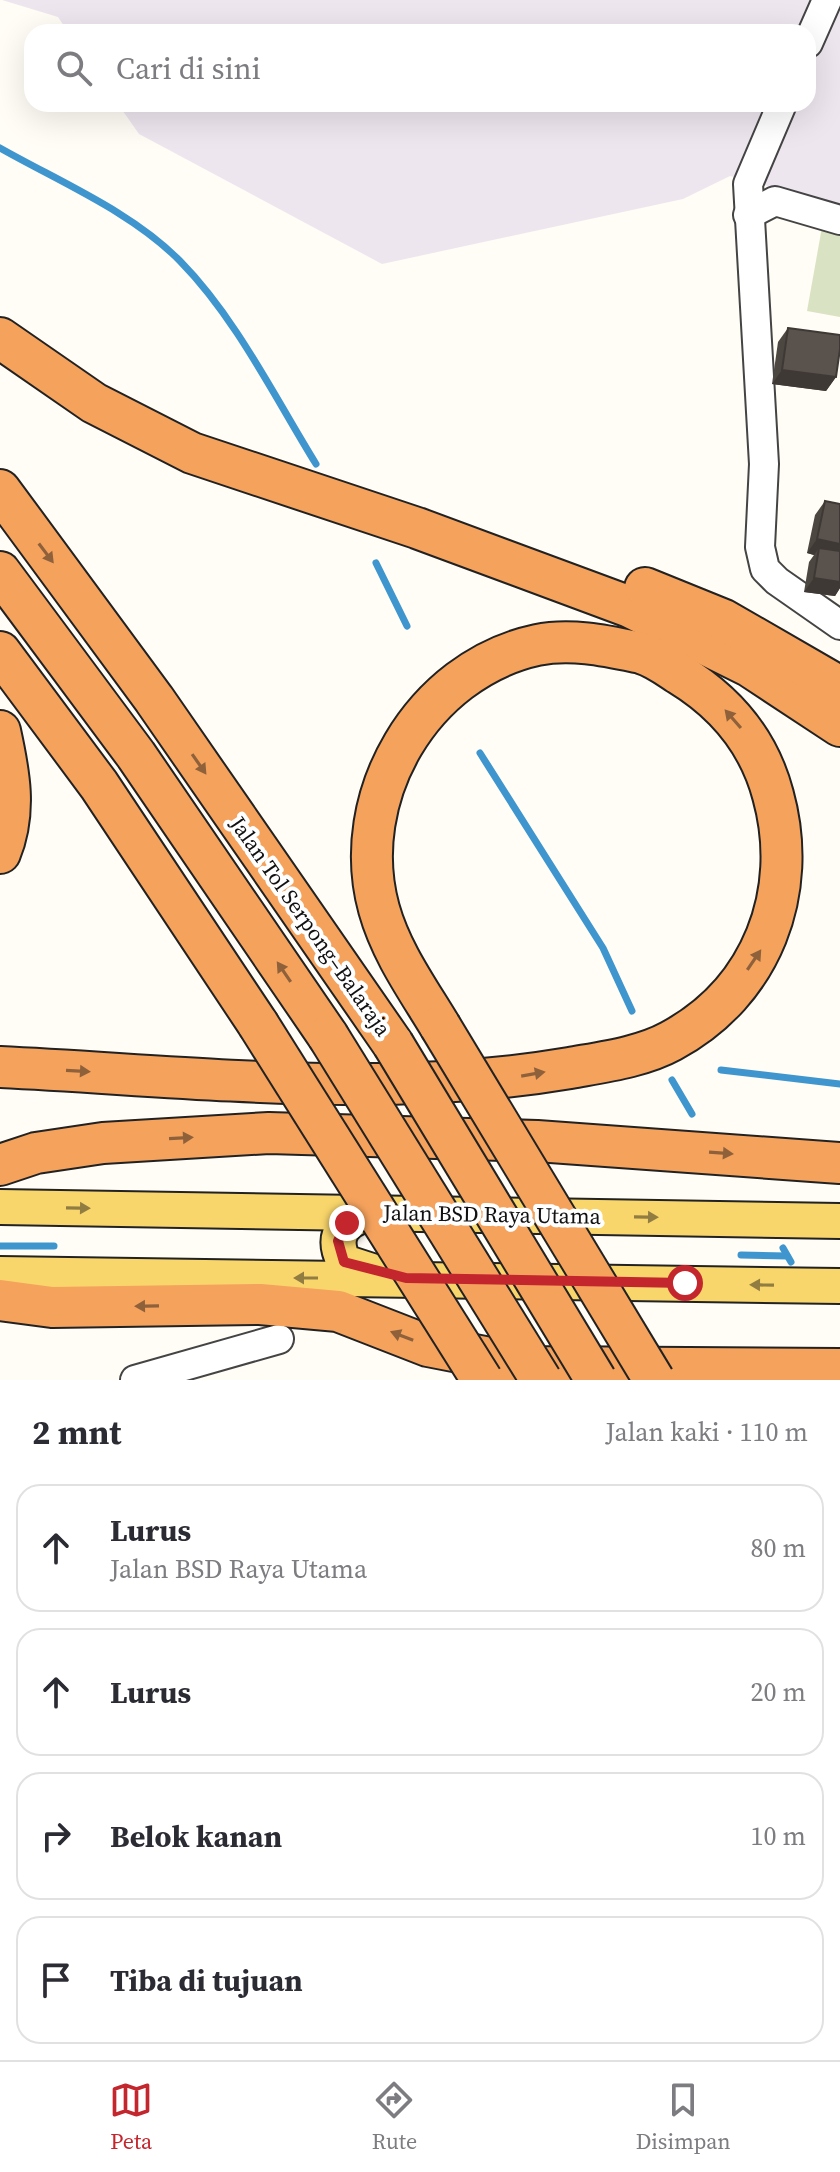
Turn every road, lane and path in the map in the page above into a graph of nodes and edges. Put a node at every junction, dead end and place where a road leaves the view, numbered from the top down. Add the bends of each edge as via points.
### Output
1 (827, 0) edge
2 (816, 25) edge
3 (779, 112) edge
4 (748, 215) junction
5 (840, 220) edge
6 (0, 338) edge
7 (0, 490) edge
8 (417, 528) junction
9 (0, 572) edge
10 (840, 625) edge
11 (0, 652) edge
12 (840, 687) edge
13 (840, 726) edge
14 (0, 731) edge
15 (0, 853) edge
16 (0, 1067) edge
17 (840, 1163) edge
18 (0, 1165) edge
19 (0, 1207) edge
20 (375, 1212) junction
21 (840, 1221) edge
22 (0, 1274) edge
23 (406, 1278) junction
24 (840, 1286) edge
25 (0, 1300) edge
26 (279, 1339) dead end
27 (840, 1369) edge
28 (135, 1380) edge
29 (482, 1380) edge
30 (541, 1380) edge
31 (596, 1380) edge
32 (654, 1380) edge

1 - 2 street
3 - 4 street via 748,184
4 - 5 street via 775,201
4 - 10 street via 764,464 760,547 765,569 777,581
6 - 8 highway via 94,403 192,453
7 -> 31 highway, Jalan Tol Serpong–Balaraja, bridge via 154,699 393,1044
8 - 12 highway via 612,576 724,620
8 - 13 highway via 630,607 749,666
30 -> 9 highway, bridge via 328,1036 136,755
11 - 29 highway, bridge via 99,785 258,1024
14 - 15 highway via 12,784
16 -> 32 highway, bridge via 360,1085 518,1076 612,1060 670,1042 726,1002 763,947 782,891 783,829 750,738 710,693 650,656 594,643 538,645 490,662 432,703 392,761 376,809 372,866 379,908 396,954 440,1026
18 -> 17 highway via 36,1153 103,1143 285,1133 537,1141
19 -> 20 main road, Jalan BSD Raya Utama
20 -> 21 main road, Jalan BSD Raya Utama
20 - 23 main road via 347,1223 338,1252 350,1266
23 -> 22 main road
24 -> 23 main road
27 -> 25 highway via 536,1367 428,1346 338,1311 260,1304 52,1307
26 - 28 street

